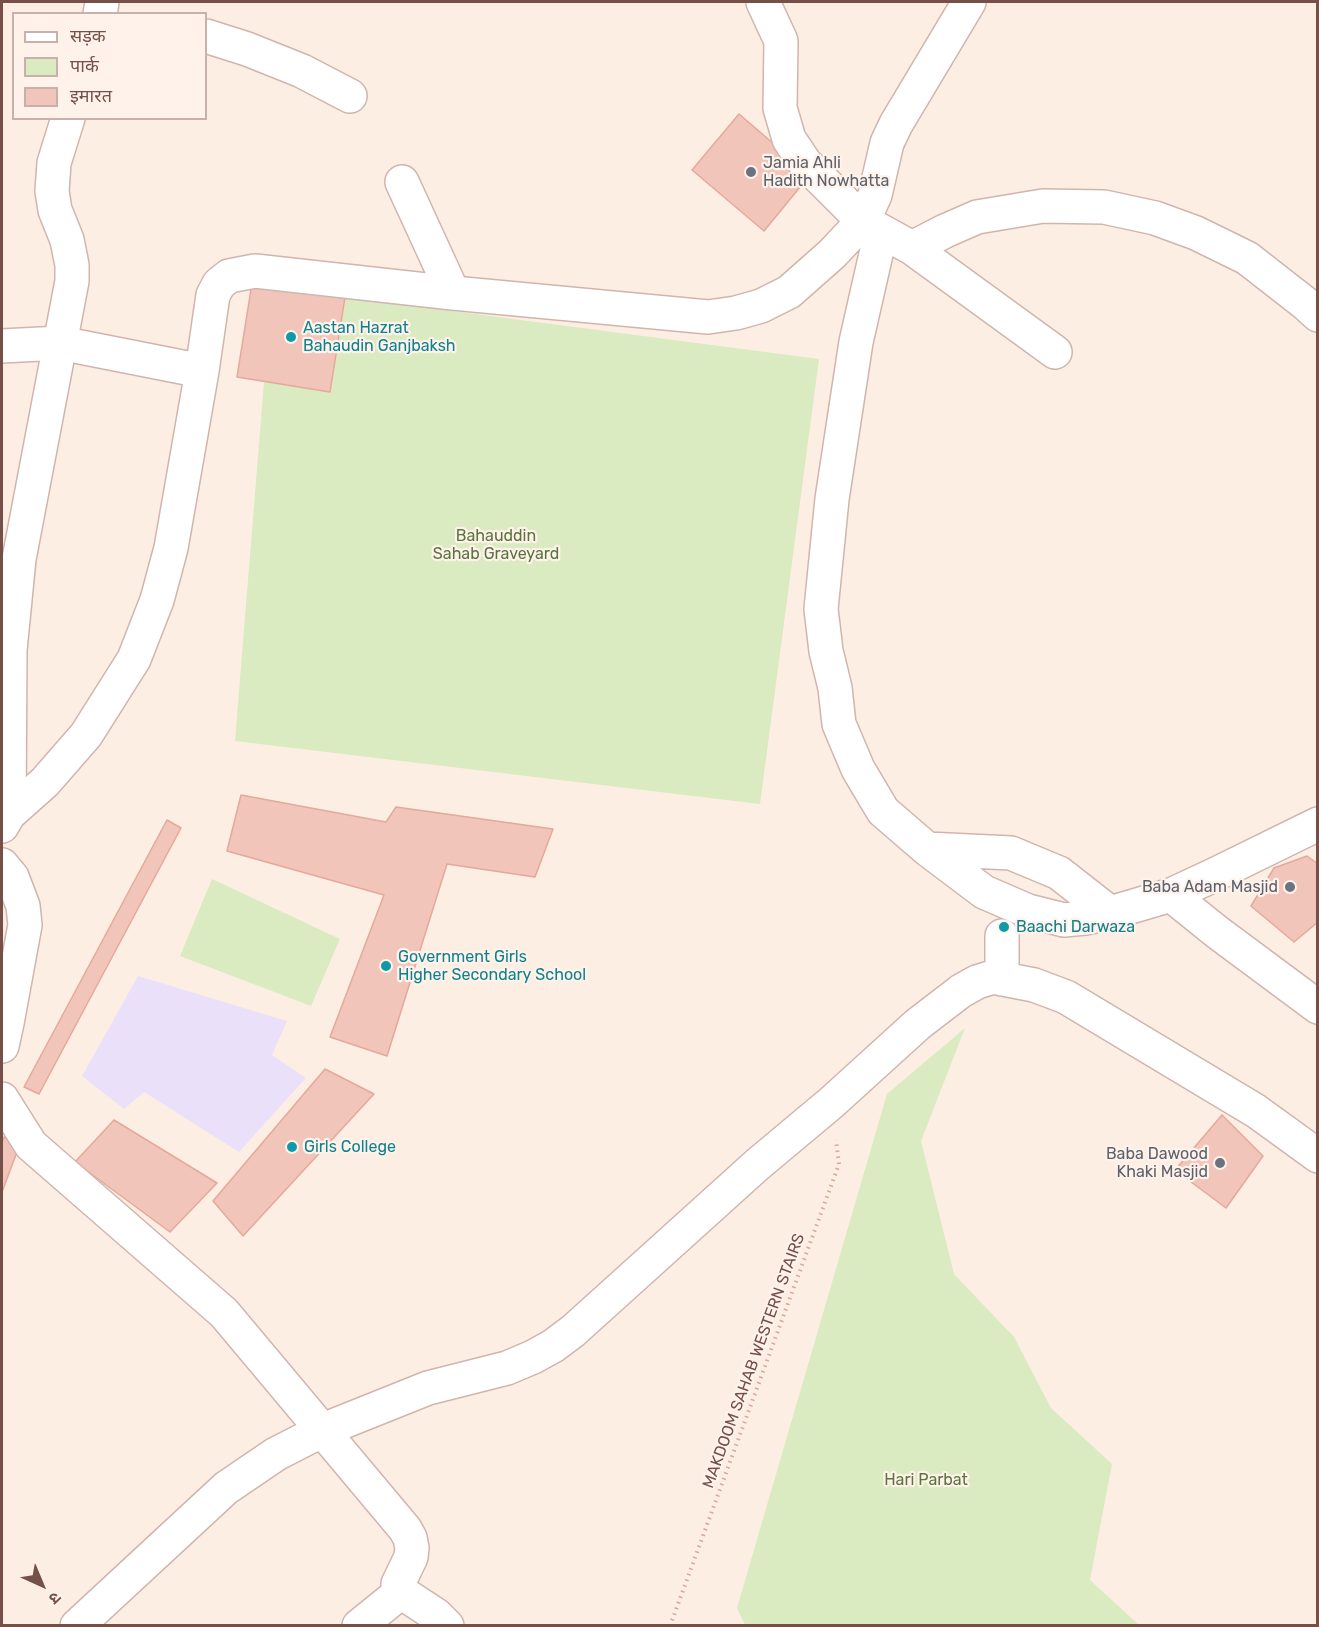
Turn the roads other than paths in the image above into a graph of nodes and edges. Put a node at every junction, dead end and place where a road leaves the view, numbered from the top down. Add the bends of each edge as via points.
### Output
1 (763, 2) edge
2 (969, 2) edge
3 (207, 36) edge
4 (350, 96) dead end
5 (67, 120) edge
6 (402, 182) dead end
7 (872, 226) junction
8 (912, 248) junction
9 (453, 293) junction
10 (1317, 315) edge
11 (60, 343) junction
12 (2, 346) edge
13 (1055, 352) dead end
14 (202, 371) junction
15 (5, 821) edge
16 (1317, 824) edge
17 (927, 849) junction
18 (2, 865) edge
19 (1171, 895) junction
20 (1110, 913) junction
21 (1007, 919) junction
22 (1002, 979) junction
23 (1317, 1007) edge
24 (2, 1046) edge
25 (2, 1099) edge
26 (1317, 1156) edge
27 (323, 1430) junction
28 (401, 1592) junction
29 (77, 1626) edge
30 (359, 1626) edge
31 (447, 1626) edge

1 - 7 street via 782,41 780,108 789,139 805,163
2 - 7 street via 887,143
3 - 4 street via 302,71
5 - 11 street via 54,163 52,191 72,265
6 - 9 street
7 - 8 street
7 - 9 street via 789,292 736,314 708,317
7 - 17 street via 832,499 821,609 839,724 858,768 883,811
8 - 10 street via 978,217 1043,206 1104,207 1155,218 1247,258
8 - 13 street
9 - 14 street via 255,271 229,276 213,294
11 - 12 street
11 - 14 street
11 - 15 street via 19,559 10,650
14 - 15 street via 171,548 157,600 134,659 86,735
16 - 19 street
17 - 20 street via 1011,853 1059,873
17 - 21 street via 984,892
18 - 24 street via 12,877 23,906 25,925
19 - 20 street
19 - 23 street
20 - 21 street via 1064,920 1028,911
21 - 22 street
22 - 26 street via 1066,997 1256,1111
22 - 27 street via 993,977 977,982 918,1024 554,1346 507,1368 428,1388
25 - 27 street via 31,1145 224,1312
27 - 28 street via 410,1538 411,1557 398,1584
27 - 29 street via 276,1454 226,1488
28 - 30 street
28 - 31 street

